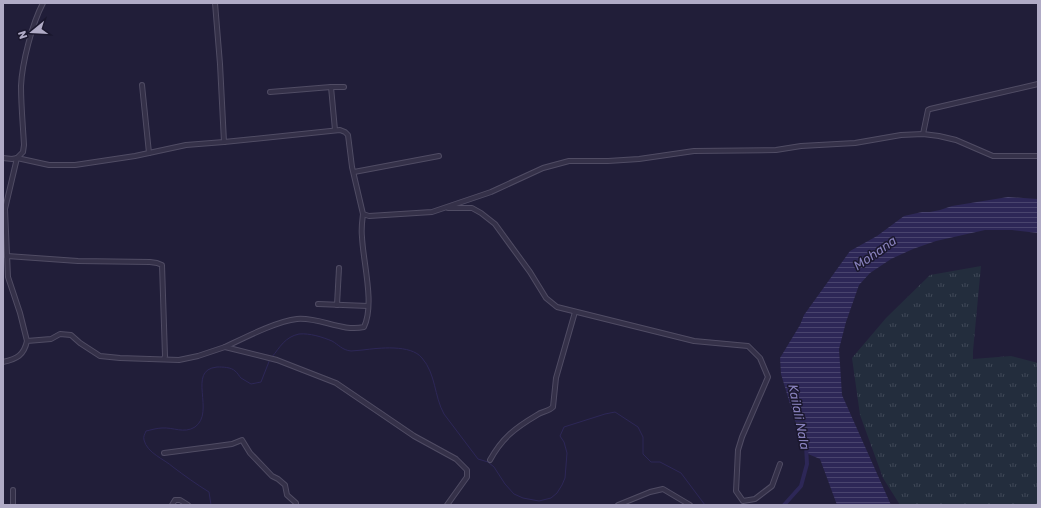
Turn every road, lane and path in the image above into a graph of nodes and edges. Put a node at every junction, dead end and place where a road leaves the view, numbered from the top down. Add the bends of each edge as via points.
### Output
1 (43, 3) edge
2 (215, 3) edge
3 (1038, 84) edge
4 (142, 85) dead end
5 (331, 87) junction
6 (344, 87) dead end
7 (270, 92) dead end
8 (335, 130) junction
9 (923, 134) junction
10 (224, 142) junction
11 (148, 153) junction
12 (440, 156) dead end
13 (1038, 156) edge
14 (3, 158) edge
15 (17, 158) junction
16 (354, 172) junction
17 (445, 208) junction
18 (4, 209) edge
19 (363, 214) junction
20 (7, 256) junction
21 (339, 268) dead end
22 (5, 278) edge
23 (318, 304) dead end
24 (337, 305) junction
25 (368, 306) junction
26 (575, 312) junction
27 (27, 341) junction
28 (225, 347) junction
29 (164, 360) junction
30 (3, 362) edge
31 (164, 453) dead end
32 (490, 460) dead end
33 (780, 464) dead end
34 (13, 490) dead end
35 (13, 505) edge
36 (172, 505) edge
37 (188, 505) edge
38 (296, 505) edge
39 (447, 505) edge
40 (618, 505) edge
41 (690, 505) edge

1 - 15 street via 34,22 23,68 21,86 24,145 23,152
2 - 10 street
3 - 9 street via 930,109
4 - 11 street
5 - 6 street
5 - 7 street
5 - 8 street
8 - 10 street
8 - 16 street via 348,135
9 - 13 street via 956,140 993,156
9 - 17 street via 776,150 694,150 639,159 569,161 543,168 491,192
10 - 11 street via 186,145
11 - 15 street via 75,165 49,165
12 - 16 street
14 - 15 street
15 - 18 street
16 - 19 street
17 - 19 street via 432,212 369,216
17 - 26 street via 472,208 495,224 546,298 557,307
18 - 20 street
19 - 25 street via 361,236
20 - 22 street
20 - 29 street via 78,261 150,262 162,265
21 - 24 street
22 - 27 street via 20,313
23 - 24 street
24 - 25 street
25 - 28 street via 368,319 364,327 350,328 297,319 286,321
26 - 32 street via 556,378 553,407 508,434
26 - 33 street via 694,341 748,346 760,358 768,376 738,450 736,491 742,501 756,499 772,486
27 - 29 street via 71,334 100,356
27 - 30 street via 26,349 21,355
28 - 29 street via 198,356
28 - 39 street via 278,360 336,383 414,436 456,459 467,470 467,477
31 - 38 street via 232,444 242,440 250,453 272,476 285,485 287,495
34 - 35 street
36 - 37 street via 175,500
40 - 41 street via 663,489

